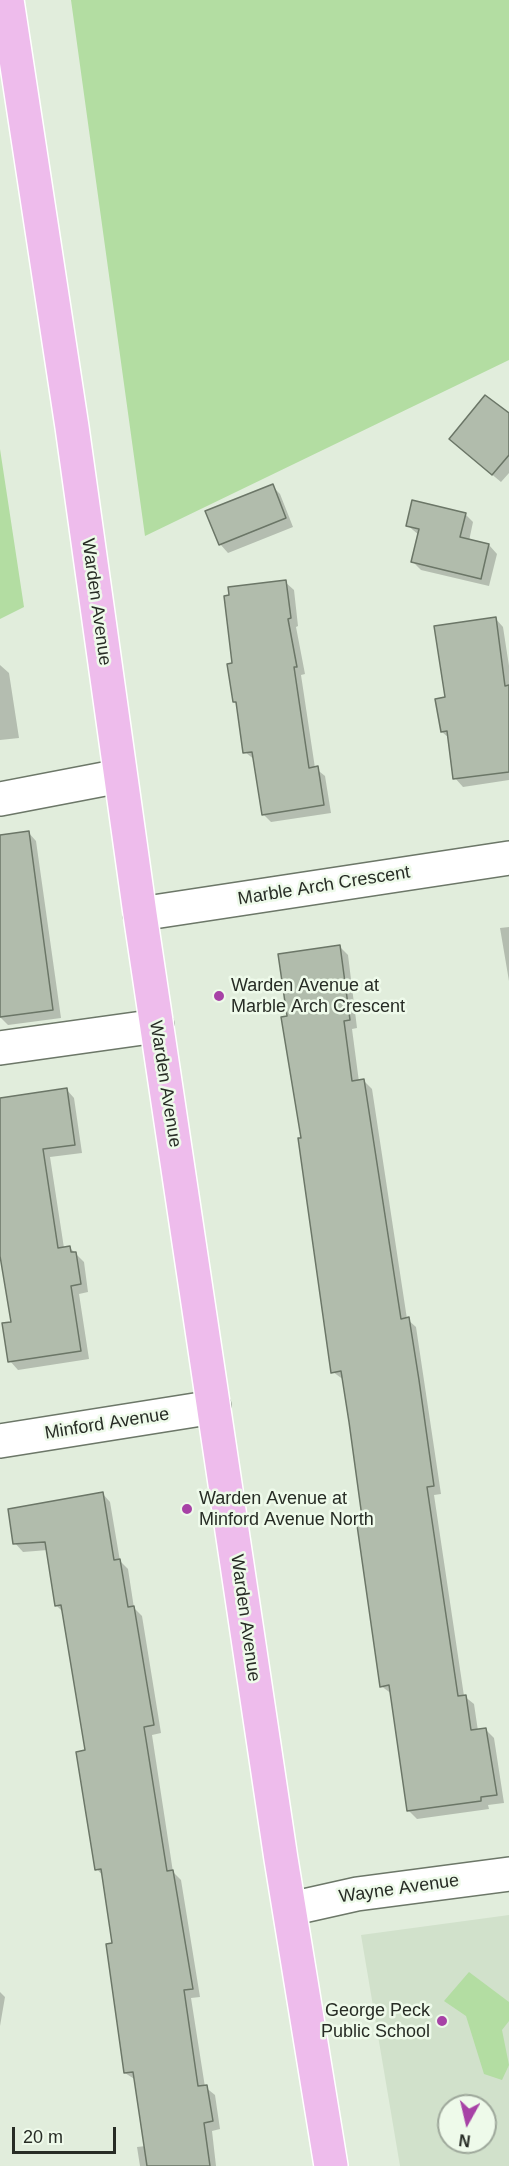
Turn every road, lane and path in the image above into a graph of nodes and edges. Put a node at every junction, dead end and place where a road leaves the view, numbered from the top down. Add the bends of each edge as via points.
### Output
1 (7, 0) edge
2 (120, 776) junction
3 (0, 799) edge
4 (509, 858) edge
5 (140, 914) junction
6 (157, 1026) junction
7 (0, 1048) edge
8 (214, 1407) junction
9 (0, 1441) edge
10 (509, 1874) edge
11 (290, 1908) junction
12 (331, 2166) edge

1 - 2 main road, Warden Avenue
2 - 3 street
2 - 5 main road, Warden Avenue
4 - 5 street, Marble Arch Crescent
5 - 6 main road, Warden Avenue
6 - 7 street
6 - 8 main road, Warden Avenue
8 - 9 street, Minford Avenue
8 - 11 main road, Warden Avenue
10 - 11 street, Wayne Avenue via 357,1893
11 - 12 main road, Warden Avenue

